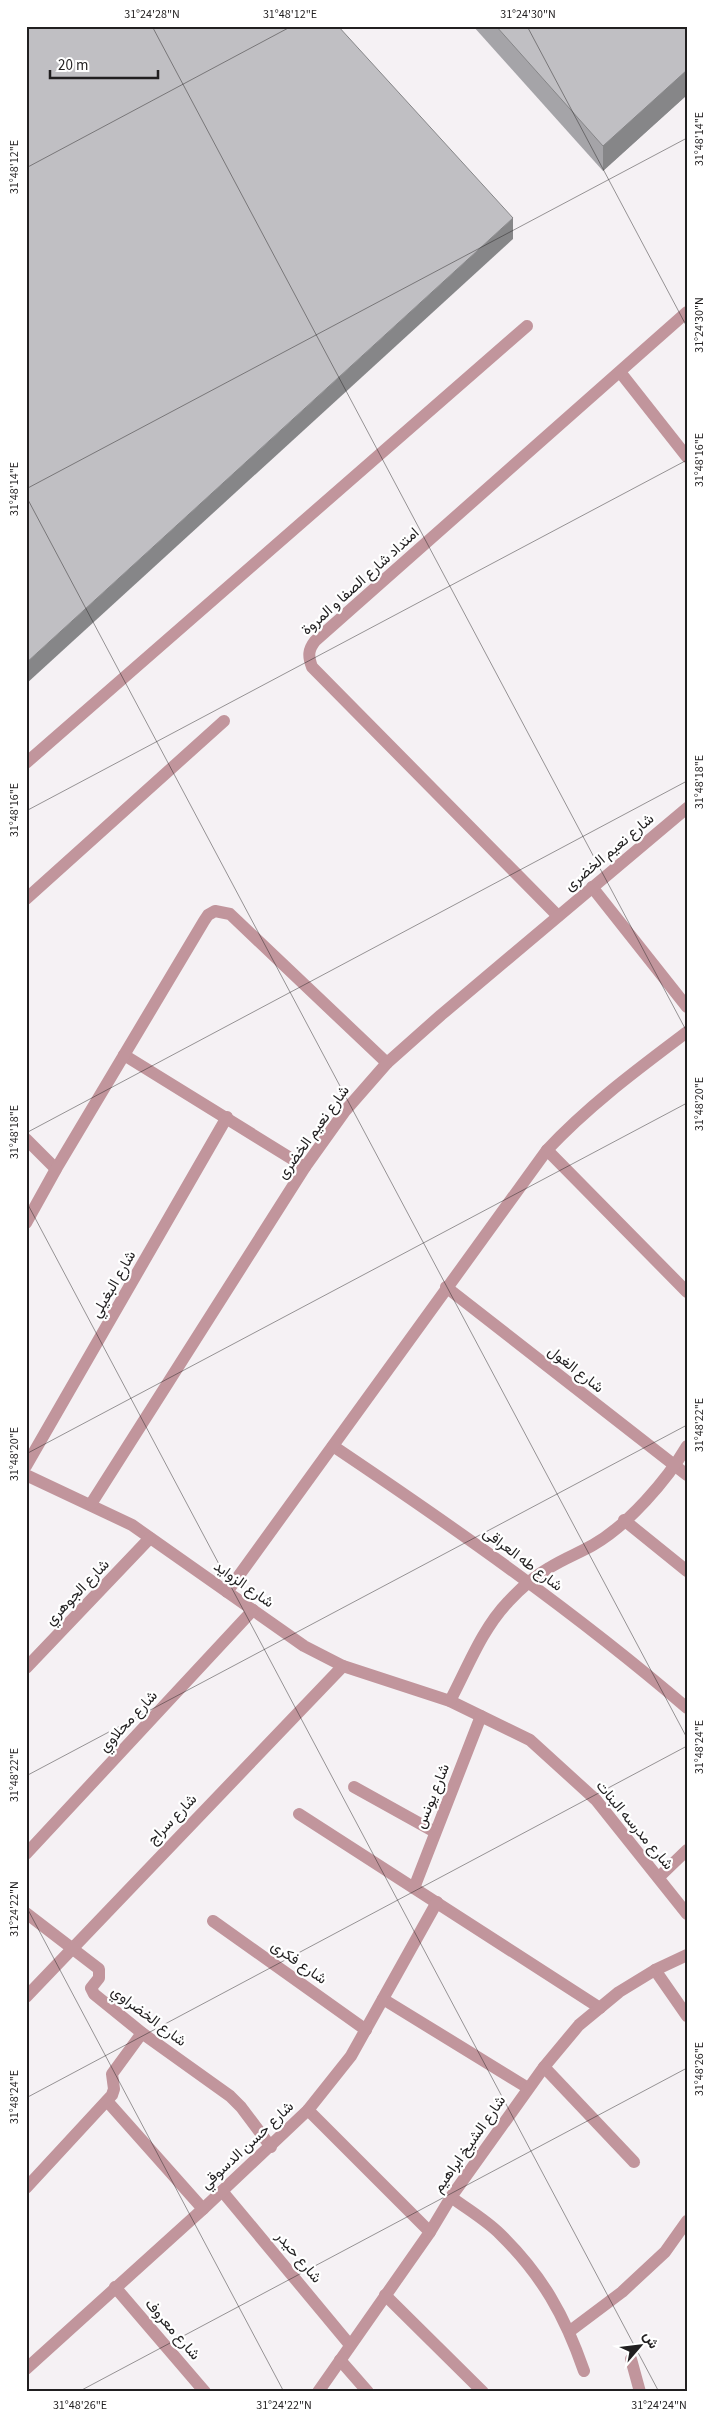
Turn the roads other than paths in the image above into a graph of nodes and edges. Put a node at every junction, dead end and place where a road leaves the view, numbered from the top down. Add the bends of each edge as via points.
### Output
1 (687, 312) edge
2 (527, 326) dead end
3 (620, 372) junction
4 (687, 457) edge
5 (224, 721) dead end
6 (26, 763) edge
7 (687, 808) edge
8 (592, 886) junction
9 (26, 899) edge
10 (558, 916) junction
11 (687, 1007) edge
12 (687, 1032) edge
13 (124, 1055) junction
14 (387, 1063) junction
15 (227, 1117) junction
16 (26, 1139) edge
17 (547, 1150) junction
18 (305, 1167) junction
19 (56, 1169) junction
20 (26, 1223) edge
21 (446, 1287) junction
22 (687, 1292) edge
23 (333, 1446) junction
24 (687, 1446) edge
25 (26, 1466) edge
26 (675, 1466) junction
27 (26, 1475) edge
28 (687, 1475) edge
29 (91, 1504) junction
30 (624, 1520) junction
31 (150, 1538) junction
32 (687, 1571) edge
33 (530, 1583) junction
34 (227, 1592) junction
35 (253, 1610) junction
36 (343, 1666) junction
37 (26, 1668) edge
38 (450, 1701) junction
39 (687, 1708) edge
40 (481, 1716) junction
41 (354, 1787) dead end
42 (299, 1814) dead end
43 (435, 1832) junction
44 (687, 1850) edge
45 (26, 1854) edge
46 (659, 1877) junction
47 (414, 1888) junction
48 (437, 1902) junction
49 (26, 1913) edge
50 (687, 1914) edge
51 (213, 1921) dead end
52 (72, 1947) junction
53 (687, 1955) edge
54 (655, 1970) junction
55 (26, 1997) edge
56 (383, 1999) junction
57 (600, 2008) junction
58 (687, 2016) edge
59 (366, 2030) junction
60 (142, 2033) junction
61 (544, 2067) junction
62 (528, 2088) junction
63 (107, 2101) junction
64 (308, 2110) junction
65 (271, 2147) junction
66 (634, 2162) dead end
67 (26, 2188) edge
68 (222, 2191) junction
69 (451, 2197) junction
70 (203, 2210) junction
71 (687, 2221) edge
72 (430, 2232) junction
73 (115, 2287) junction
74 (385, 2295) junction
75 (570, 2331) junction
76 (350, 2345) junction
77 (631, 2359) dead end
78 (340, 2360) junction
79 (26, 2369) edge
80 (584, 2371) dead end
81 (205, 2392) edge
82 (318, 2392) edge
83 (368, 2392) edge
84 (483, 2392) edge
85 (640, 2392) edge

1 - 3 street, امتداد شارع الصفا و المروة
2 - 6 street
3 - 4 street
3 - 10 street, امتداد شارع الصفا و المروة via 314,641 309,649 312,667
5 - 9 street
7 - 8 street, شارع نعيم الخضرى
8 - 10 street, شارع نعيم الخضرى
8 - 11 street
10 - 14 street, شارع نعيم الخضرى
12 - 17 street via 603,1095
13 - 14 street via 208,915 223,911 230,914
13 - 15 street
13 - 19 street
14 - 18 street, شارع نعيم الخضرى via 345,1111
15 - 18 street
15 - 25 street, شارع البغيلي
16 - 19 street
17 - 21 street
17 - 22 street
18 - 29 street, شارع نعيم الخضرى
19 - 20 street
21 - 23 street
21 - 26 street, شارع الغول
23 - 33 street, شارع طه العراقى
23 - 34 street
24 - 26 street
26 - 28 street, شارع الغول
26 - 30 street
27 - 29 street, شارع الزوايد
29 - 31 street, شارع الزوايد
30 - 32 street
30 - 33 street via 595,1544 547,1568
31 - 34 street, شارع الزوايد
31 - 37 street, شارع الجوهري
33 - 38 street via 507,1603 485,1635
33 - 39 street, شارع طه العراقى
34 - 35 street, شارع الزوايد
35 - 36 street, شارع الزوايد via 304,1646
35 - 45 street, شارع محلاوي
36 - 38 street, شارع الزوايد
36 - 52 street, شارع سراج
38 - 40 street, شارع مدرسه البنات
40 - 43 street, شارع يونس
40 - 46 street, شارع مدرسه البنات via 530,1740 589,1793
41 - 43 street
42 - 47 street
43 - 47 street, شارع يونس
44 - 46 street
46 - 50 street, شارع مدرسه البنات
47 - 48 street
48 - 56 street, شارع حسن الدسوقي
48 - 57 street
49 - 52 street, شارع الخضراوي
51 - 59 street, شارع فكرى
52 - 55 street, شارع سراج
52 - 60 street, شارع الخضراوي via 99,1970 99,1978 91,1988 94,1994
53 - 54 street, شارع الشيخ ابراهيم
54 - 57 street, شارع الشيخ ابراهيم via 618,1992
54 - 58 street
56 - 59 street, شارع حسن الدسوقي
56 - 62 street
57 - 61 street, شارع الشيخ ابراهيم via 579,2025
59 - 64 street, شارع حسن الدسوقي via 351,2056
60 - 63 street via 112,2074 114,2089
60 - 65 street, شارع الخضراوي via 230,2096
61 - 62 street, شارع الشيخ ابراهيم
61 - 66 street
62 - 69 street, شارع الشيخ ابراهيم
63 - 67 street
63 - 70 street
64 - 65 street, شارع حسن الدسوقي
64 - 72 street
65 - 68 street, شارع حسن الدسوقي
68 - 70 street, شارع حسن الدسوقي
68 - 76 street, شارع حيدر
69 - 72 street, شارع الشيخ ابراهيم
69 - 75 street via 500,2233 534,2272
70 - 73 street, شارع حسن الدسوقي
71 - 75 street via 664,2252 622,2292
72 - 74 street, شارع الشيخ ابراهيم
73 - 79 street, شارع حسن الدسوقي
73 - 81 street, شارع معروف
74 - 76 street, شارع الشيخ ابراهيم
74 - 84 street
75 - 80 street
76 - 78 street, شارع الشيخ ابراهيم
77 - 85 street
78 - 82 street, شارع الشيخ ابراهيم
78 - 83 street

